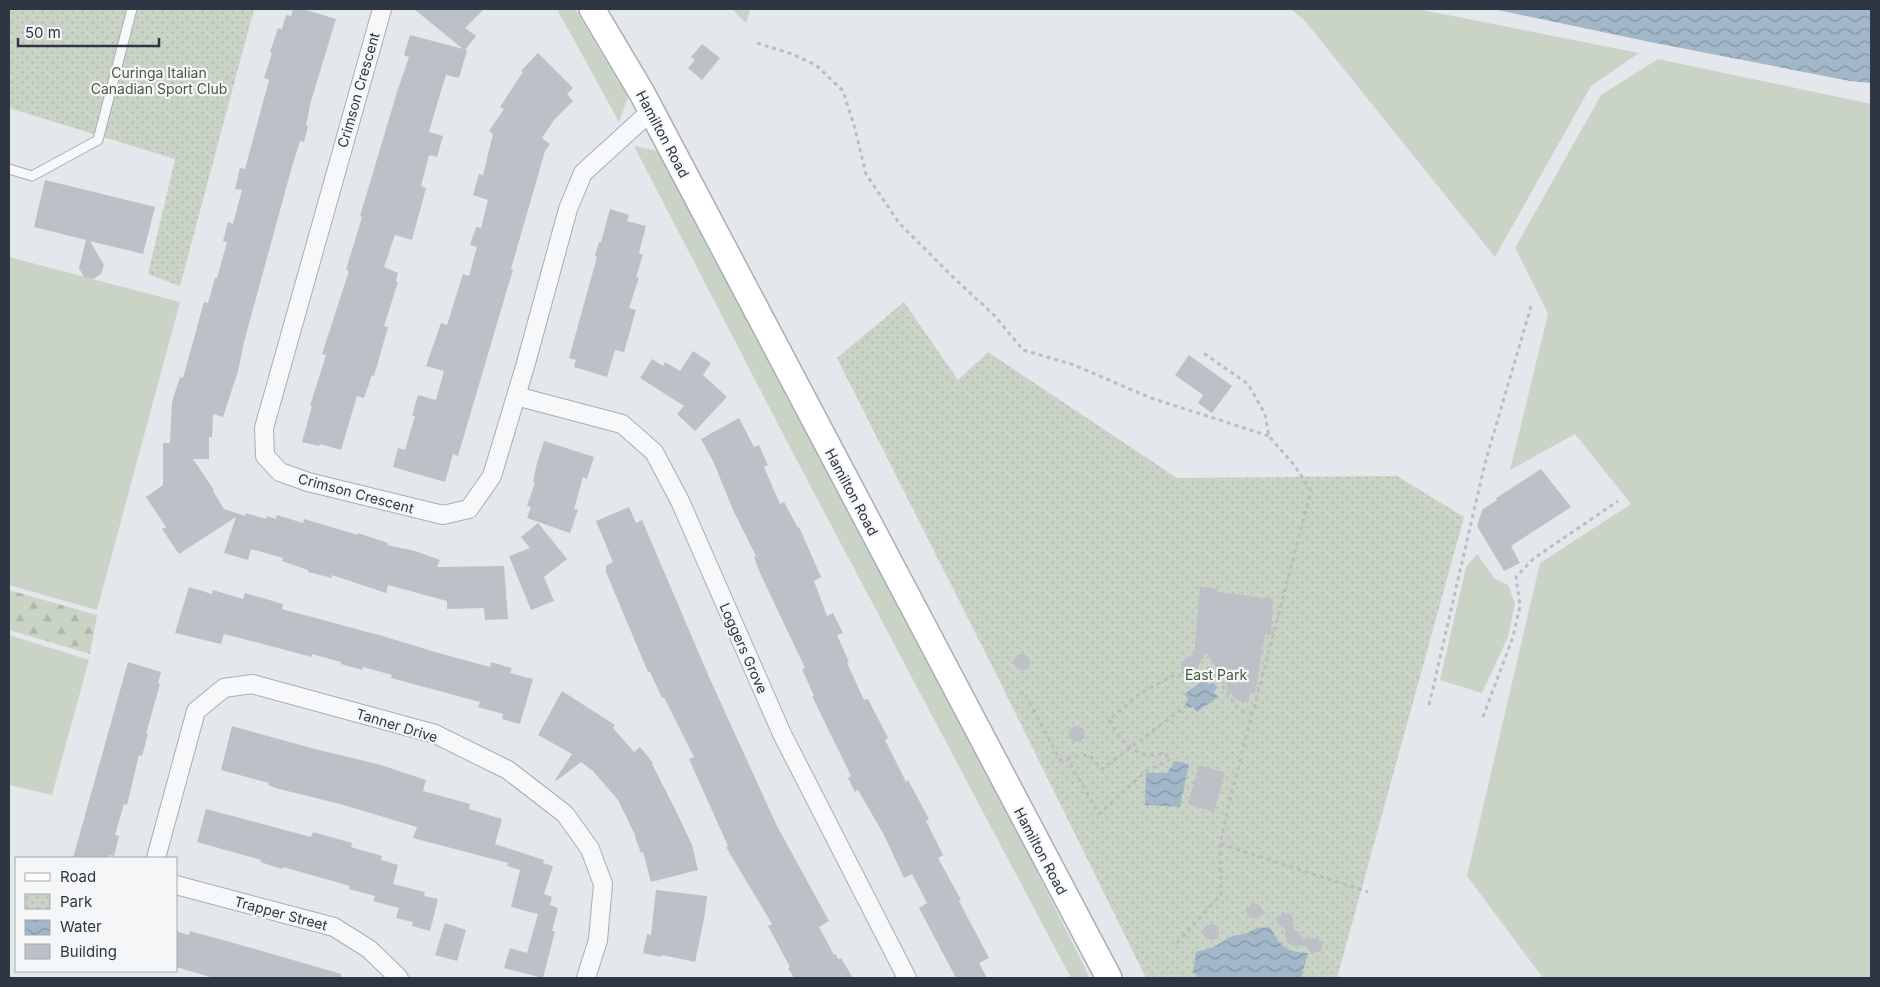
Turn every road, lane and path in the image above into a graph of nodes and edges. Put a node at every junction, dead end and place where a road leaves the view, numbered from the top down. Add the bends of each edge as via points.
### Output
1 (132, 9) edge
2 (382, 9) edge
3 (592, 9) edge
4 (757, 42) dead end
5 (651, 111) junction
6 (9, 169) edge
7 (1532, 303) dead end
8 (1202, 352) dead end
9 (516, 396) junction
10 (1269, 436) junction
11 (1618, 502) dead end
12 (1020, 694) dead end
13 (1429, 705) dead end
14 (1186, 706) dead end
15 (1253, 713) junction
16 (1483, 717) dead end
17 (1130, 748) junction
18 (1067, 758) junction
19 (1220, 844) junction
20 (156, 857) edge
21 (178, 886) edge
22 (1368, 892) dead end
23 (1177, 943) dead end
24 (399, 978) edge
25 (586, 978) edge
26 (907, 978) edge
27 (1108, 978) edge

1 - 6 lane via 98,140 32,176
2 - 9 street, Crimson Crescent via 264,428 265,456 280,472 308,482 443,515 469,509 492,476
3 - 5 main road, Hamilton Road
4 - 10 path via 816,65 843,91 866,174 899,223 994,315 1023,350 1074,365 1151,398
5 - 9 street, Crimson Crescent via 583,173 568,208
5 - 27 main road, Hamilton Road
7 - 13 path via 1485,463
8 - 10 path via 1248,384 1265,414
9 - 26 street, Loggers Grove via 622,424 654,452 680,501 782,734
10 - 15 path via 1311,491
11 - 16 path via 1533,558 1516,577 1520,606 1513,637
12 - 18 path via 1024,692 1060,760
14 - 17 path
15 - 17 path via 1239,710 1211,669 1188,679 1176,674 1139,694 1110,720
15 - 19 path
17 - 18 path via 1102,769 1089,754
17 - 18 path via 1137,753 1164,753 1171,760 1145,772 1099,814
19 - 22 path
19 - 23 path via 1221,894
20 - 25 street, Tanner Drive via 196,711 224,688 252,684 435,734 508,770 565,814 590,849 603,884 598,940
21 - 24 street, Trapper Street via 334,926 369,949

